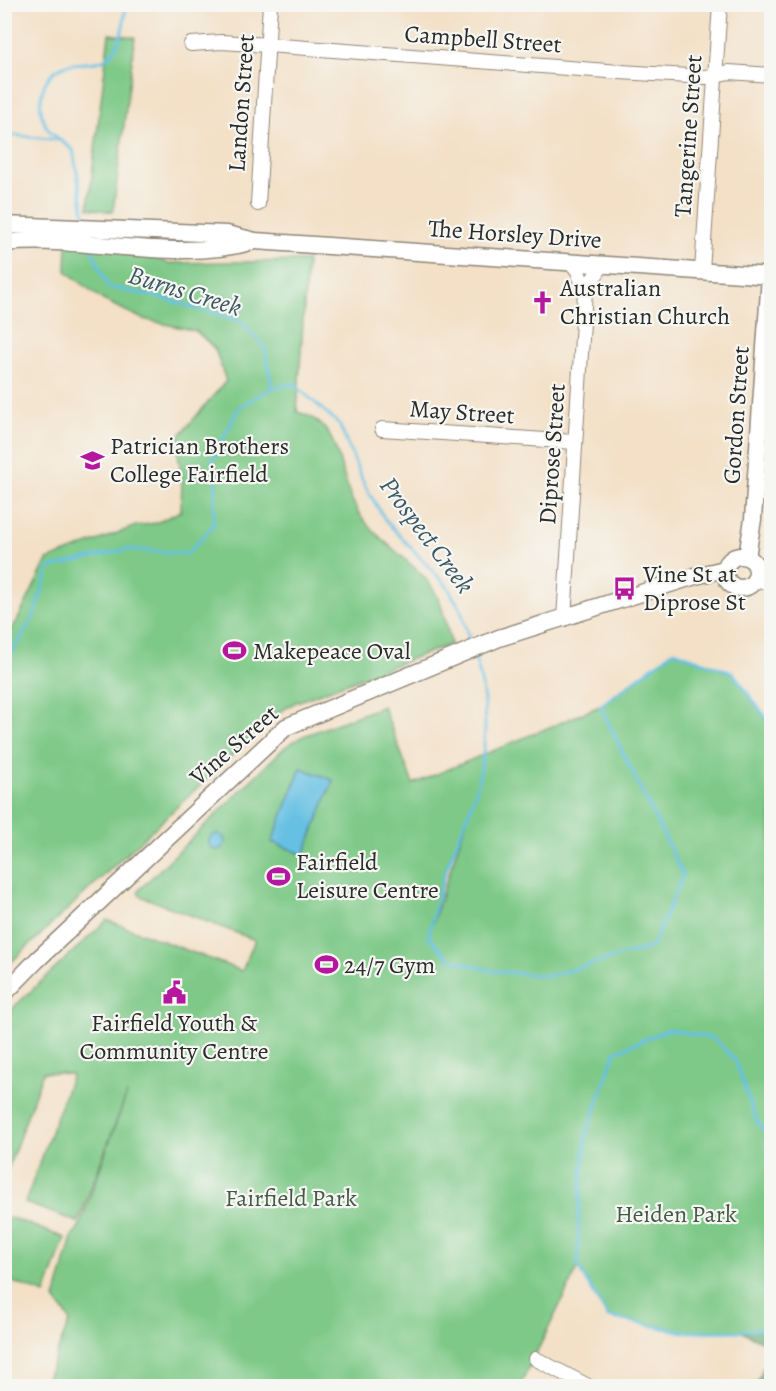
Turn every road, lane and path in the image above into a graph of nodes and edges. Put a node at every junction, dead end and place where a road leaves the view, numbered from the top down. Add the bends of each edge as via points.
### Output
1 (270, 4) edge
2 (720, 4) edge
3 (191, 44) dead end
4 (268, 45) junction
5 (715, 75) junction
6 (771, 75) edge
7 (258, 204) dead end
8 (4, 225) edge
9 (68, 235) junction
10 (4, 243) edge
11 (571, 262) junction
12 (603, 264) junction
13 (702, 271) junction
14 (771, 276) edge
15 (585, 291) junction
16 (382, 429) dead end
17 (575, 442) junction
18 (747, 557) junction
19 (725, 569) junction
20 (756, 578) junction
21 (771, 585) edge
22 (564, 619) junction
23 (4, 994) edge
24 (536, 1359) dead end
25 (588, 1386) edge

1 - 4 street, Landon Street
2 - 5 street, Tangerine Street
3 - 4 street, Campbell Street
4 - 5 street, Campbell Street via 620,72
4 - 7 street, Landon Street
5 - 6 street, Campbell Street
5 - 13 street, Tangerine Street
8 - 9 main road, The Horsley Drive
9 - 10 main road, The Horsley Drive
9 - 11 main road, The Horsley Drive via 228,248 255,241
11 - 12 main road, The Horsley Drive
11 - 15 street, Diprose Street
12 - 13 main road, The Horsley Drive
12 - 15 street, Diprose Street
13 - 14 main road, The Horsley Drive
14 - 18 main road, Gordon Street
15 - 17 street, Diprose Street
16 - 17 street, May Street
17 - 22 street, Diprose Street
18 - 19 main road via 733,558
18 - 20 main road via 755,563
19 - 20 main road via 734,586 749,586
19 - 22 main road, Vine Street
20 - 21 street
22 - 23 main road, Vine Street via 444,659 303,719 275,735
24 - 25 street

